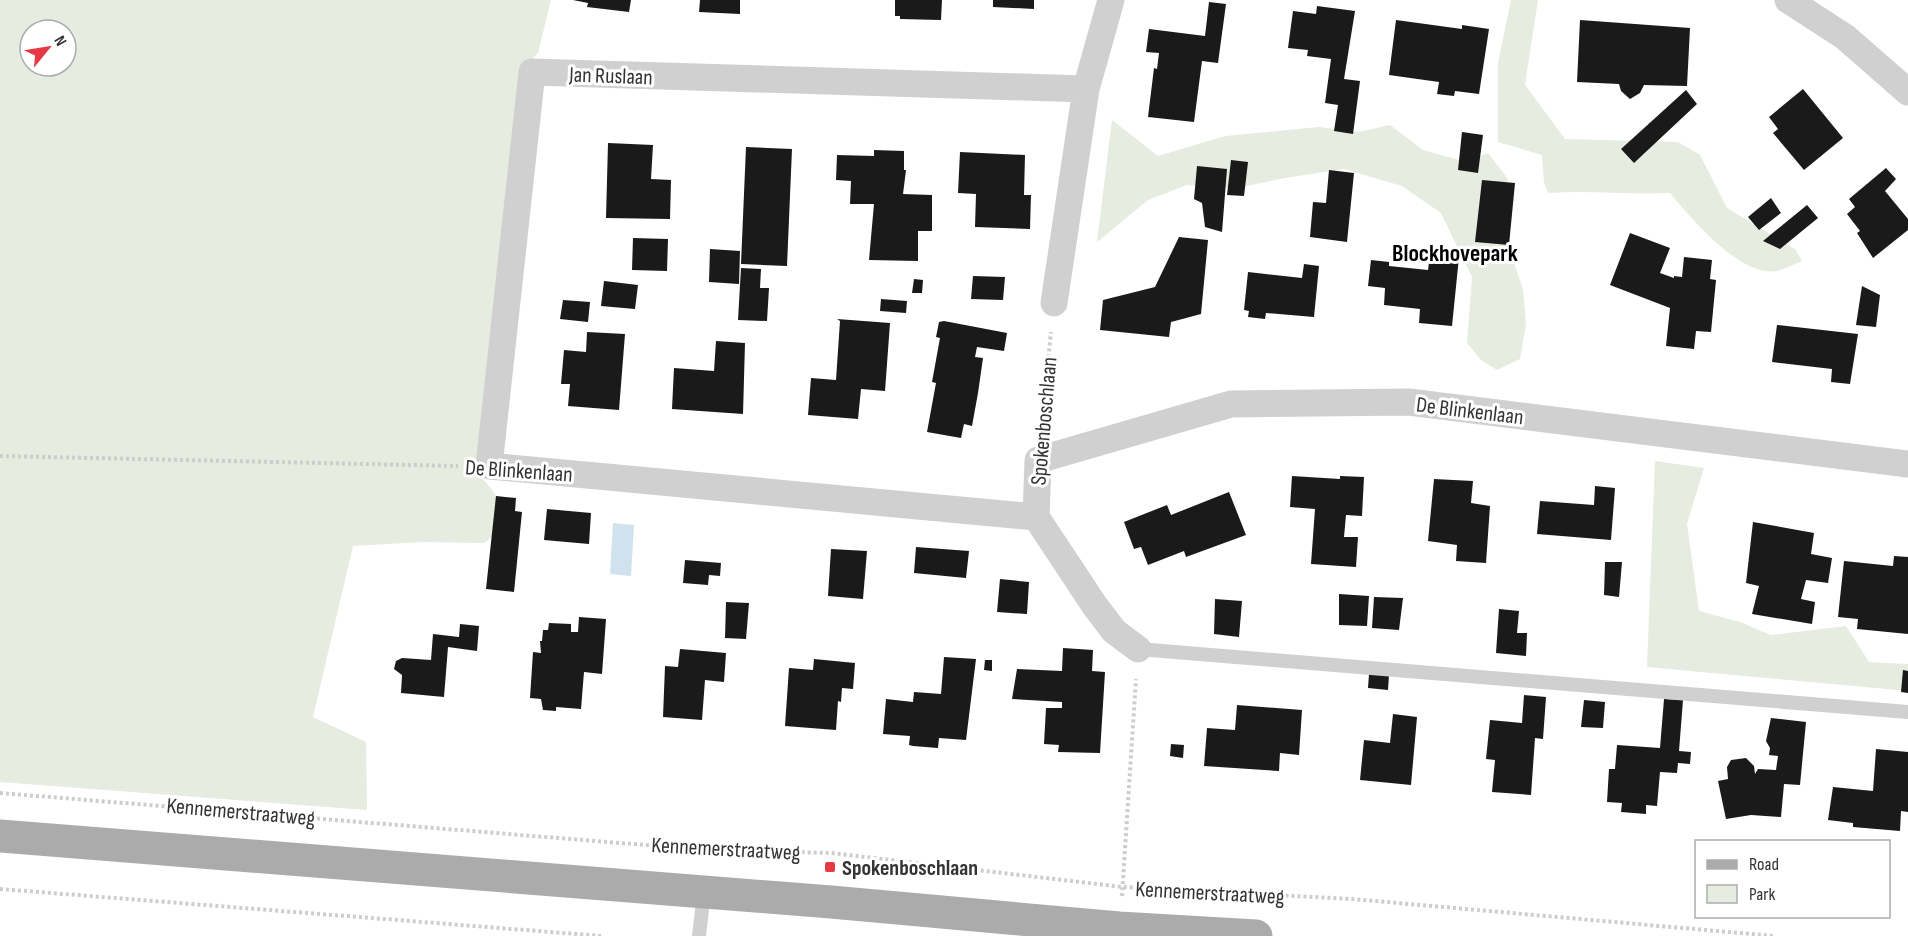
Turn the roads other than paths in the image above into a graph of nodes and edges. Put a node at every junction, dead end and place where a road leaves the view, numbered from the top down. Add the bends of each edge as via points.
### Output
1 (1112, 0) edge
2 (1788, 0) edge
3 (1086, 89) junction
4 (1908, 92) edge
5 (1054, 303) road end
6 (1038, 460) joint
7 (1908, 464) edge
8 (489, 466) joint
9 (1036, 517) junction
10 (1138, 649) joint
11 (1908, 712) edge
12 (0, 837) edge
13 (704, 892) junction
14 (699, 936) edge
15 (1256, 936) edge

1 - 3 street
2 - 4 street via 1845,37
3 - 5 street
3 - 8 street, Jan Ruslaan via 532,72
6 - 7 street, De Blinkenlaan via 1231,404 1408,402
6 - 9 street, Spokenboschlaan
8 - 9 street, De Blinkenlaan
9 - 10 street, Spokenboschlaan via 1101,615
10 - 11 lane
12 - 13 main road, Kennemerstraatweg
13 - 14 lane
13 - 15 main road, Kennemerstraatweg

